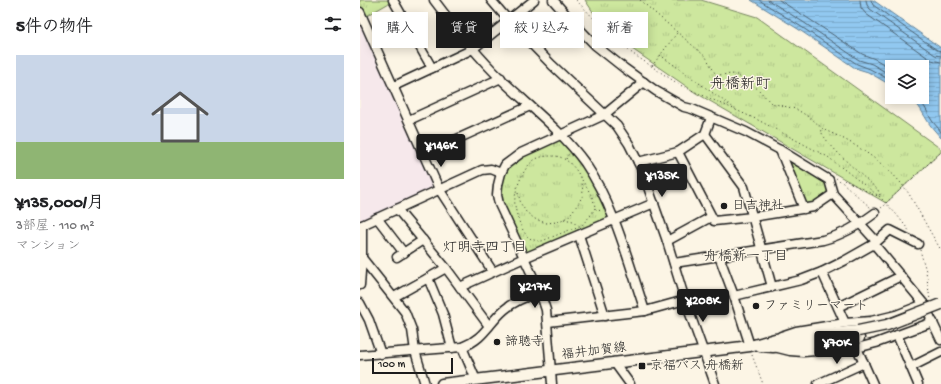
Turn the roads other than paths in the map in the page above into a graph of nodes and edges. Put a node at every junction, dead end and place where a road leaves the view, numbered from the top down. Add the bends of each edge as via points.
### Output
1 (393, 0) edge
2 (434, 0) edge
3 (491, 0) edge
4 (534, 0) edge
5 (553, 0) edge
6 (360, 12) edge
7 (501, 12) edge
8 (520, 12) edge
9 (500, 28) edge
10 (536, 48) edge
11 (473, 49) junction
12 (432, 68) junction
13 (501, 78) junction
14 (644, 82) junction
15 (394, 86) junction
16 (530, 106) junction
17 (604, 115) junction
18 (711, 118) junction
19 (409, 120) junction
20 (705, 134) junction
21 (561, 135) junction
22 (780, 150) junction
23 (678, 152) junction
24 (424, 154) junction
25 (638, 162) junction
26 (501, 173) junction
27 (440, 189) junction
28 (833, 194) junction
29 (654, 203) junction
30 (804, 208) junction
31 (397, 209) junction
32 (872, 213) road end
33 (711, 217) junction
34 (752, 217) junction
35 (378, 218) junction
36 (614, 220) junction
37 (861, 224) junction
38 (361, 226) edge
39 (578, 231) junction
40 (423, 240) junction
41 (667, 241) junction
42 (875, 242) junction
43 (918, 244) road end
44 (762, 250) junction
45 (719, 256) junction
46 (362, 258) junction
47 (524, 258) junction
48 (674, 263) junction
49 (446, 268) junction
50 (493, 272) junction
51 (822, 272) junction
52 (901, 276) junction
53 (428, 278) junction
54 (360, 285) edge
55 (460, 287) junction
56 (772, 287) junction
57 (540, 292) junction
58 (734, 296) junction
59 (394, 297) junction
60 (685, 300) junction
61 (360, 303) edge
62 (927, 303) junction
63 (941, 304) edge
64 (838, 307) junction
65 (645, 311) junction
66 (941, 311) edge
67 (605, 316) junction
68 (548, 322) junction
69 (932, 322) junction
70 (845, 323) junction
71 (489, 326) junction
72 (859, 334) junction
73 (897, 335) junction
74 (941, 340) edge
75 (774, 343) junction
76 (462, 347) junction
77 (452, 348) junction
78 (857, 348) junction
79 (415, 351) junction
80 (751, 351) junction
81 (702, 352) junction
82 (941, 352) edge
83 (381, 354) junction
84 (360, 355) edge
85 (614, 362) junction
86 (864, 363) junction
87 (911, 367) junction
88 (550, 370) junction
89 (476, 380) junction
90 (424, 384) edge
91 (442, 384) edge
92 (552, 384) edge
93 (630, 384) edge
94 (715, 384) edge
95 (818, 384) edge
96 (873, 384) edge
97 (918, 384) edge

1 - 12 street
2 - 11 street
3 - 7 street
4 - 8 street
5 - 14 street via 596,45
6 - 15 street
9 - 11 street
10 - 17 street
11 - 12 street
11 - 13 street
12 - 15 street
13 - 16 street
13 - 19 street
14 - 17 street
14 - 18 street via 684,107
15 - 19 street
16 - 21 street
16 - 24 street
17 - 21 street
17 - 25 street via 623,134
18 - 20 street
18 - 22 street via 746,132
19 - 24 street
20 - 23 street
20 - 34 street via 744,187
21 - 26 street via 521,153 505,165
21 - 36 street via 597,183
22 - 28 street via 829,180
22 - 30 street
23 - 25 street
23 - 33 street
24 - 27 street
25 - 29 street
26 - 27 street via 491,169 482,170
26 - 47 street via 497,195 499,204
27 - 31 street
27 - 50 street
28 - 30 street via 814,207
28 - 37 street
29 - 36 street
29 - 41 street
30 - 34 street
31 - 35 street
31 - 40 street
32 - 37 street
33 - 34 street via 714,221
33 - 41 street
34 - 44 street
35 - 38 street
35 - 40 street via 401,255
36 - 39 street
36 - 65 street
37 - 42 street
37 - 44 street via 828,239
38 - 46 street
39 - 47 street
39 - 67 street
40 - 49 street
41 - 48 street
42 - 43 street via 890,230
42 - 51 street
42 - 52 street
44 - 45 street
44 - 56 street
45 - 48 street
45 - 58 street
46 - 54 street
46 - 59 street
47 - 50 street
47 - 57 street
48 - 60 street
49 - 53 street
49 - 55 street
50 - 55 street
51 - 56 street
51 - 64 street
52 - 62 street
52 - 64 street
53 - 59 street
53 - 77 street via 443,314
55 - 71 street
56 - 58 street
57 - 68 street
57 - 71 street via 522,298 504,310
58 - 80 street
59 - 79 street via 410,324
60 - 65 street
60 - 81 street
61 - 83 street
62 - 69 street
62 - 70 street via 896,315
63 - 72 main road, 福井加賀線, bridge
64 - 70 street
65 - 67 street
66 - 72 main road, 福井加賀線 via 892,330
67 - 68 street
68 - 88 street
69 - 73 street
69 - 74 street
70 - 75 street via 796,331
71 - 76 street via 472,343
72 - 75 main road, 福井加賀線
73 - 78 street
73 - 87 street
75 - 78 street via 790,351 803,352
75 - 80 main road, 福井加賀線
76 - 77 street
76 - 89 street
77 - 79 street
78 - 86 street
79 - 83 street
79 - 90 street
80 - 81 main road, 福井加賀線
81 - 85 main road, 福井加賀線
81 - 94 street
82 - 87 street
83 - 84 street
85 - 88 main road, 福井加賀線
85 - 93 street
86 - 95 street
86 - 96 street
87 - 97 street
88 - 89 main road, 福井加賀線
88 - 92 street
89 - 91 main road, 福井加賀線

